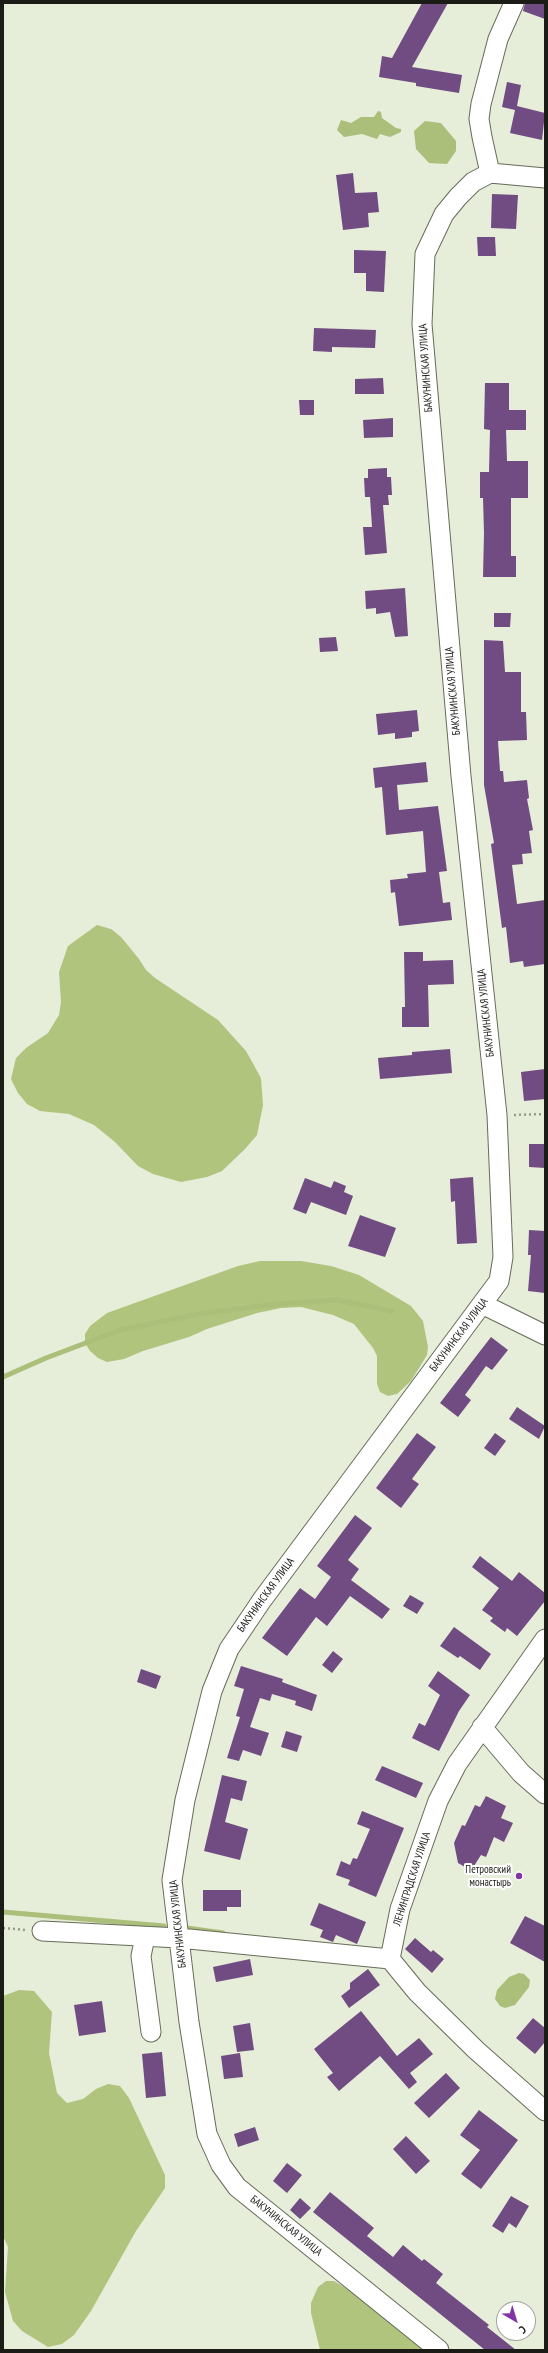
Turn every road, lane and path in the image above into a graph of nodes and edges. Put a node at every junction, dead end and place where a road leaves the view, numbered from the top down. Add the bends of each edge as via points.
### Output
1 (514, 3) edge
2 (490, 173) junction
3 (545, 178) edge
4 (545, 1114) edge
5 (497, 1115) junction
6 (482, 1304) junction
7 (545, 1335) edge
8 (545, 1639) edge
9 (482, 1727) junction
10 (545, 1794) edge
11 (3, 1928) edge
12 (42, 1931) joint
13 (145, 1937) junction
14 (179, 1938) junction
15 (390, 1959) junction
16 (151, 2032) dead end
17 (545, 2111) edge
18 (439, 2350) edge

1 - 2 street via 498,39 481,104 479,119
2 - 3 street
2 - 5 street, БАКУНИНСКАЯ УЛИЦА via 473,182 444,214 426,254 422,324 461,776
4 - 5 path
5 - 6 street, БАКУНИНСКАЯ УЛИЦА via 503,1257 499,1281
6 - 7 street
6 - 14 street, БАКУНИНСКАЯ УЛИЦА via 262,1600 229,1649 212,1691 185,1800 172,1880
8 - 9 street, ЛЕНИНГРАДСКАЯ УЛИЦА
9 - 10 street via 520,1773
9 - 15 street, ЛЕНИНГРАДСКАЯ УЛИЦА via 457,1764 438,1801 400,1909
11 - 12 path
12 - 13 street
13 - 14 street
13 - 16 street via 141,1956
14 - 15 street
14 - 18 street, БАКУНИНСКАЯ УЛИЦА via 207,2134 221,2165 238,2187
15 - 17 street via 417,1992 476,2050

